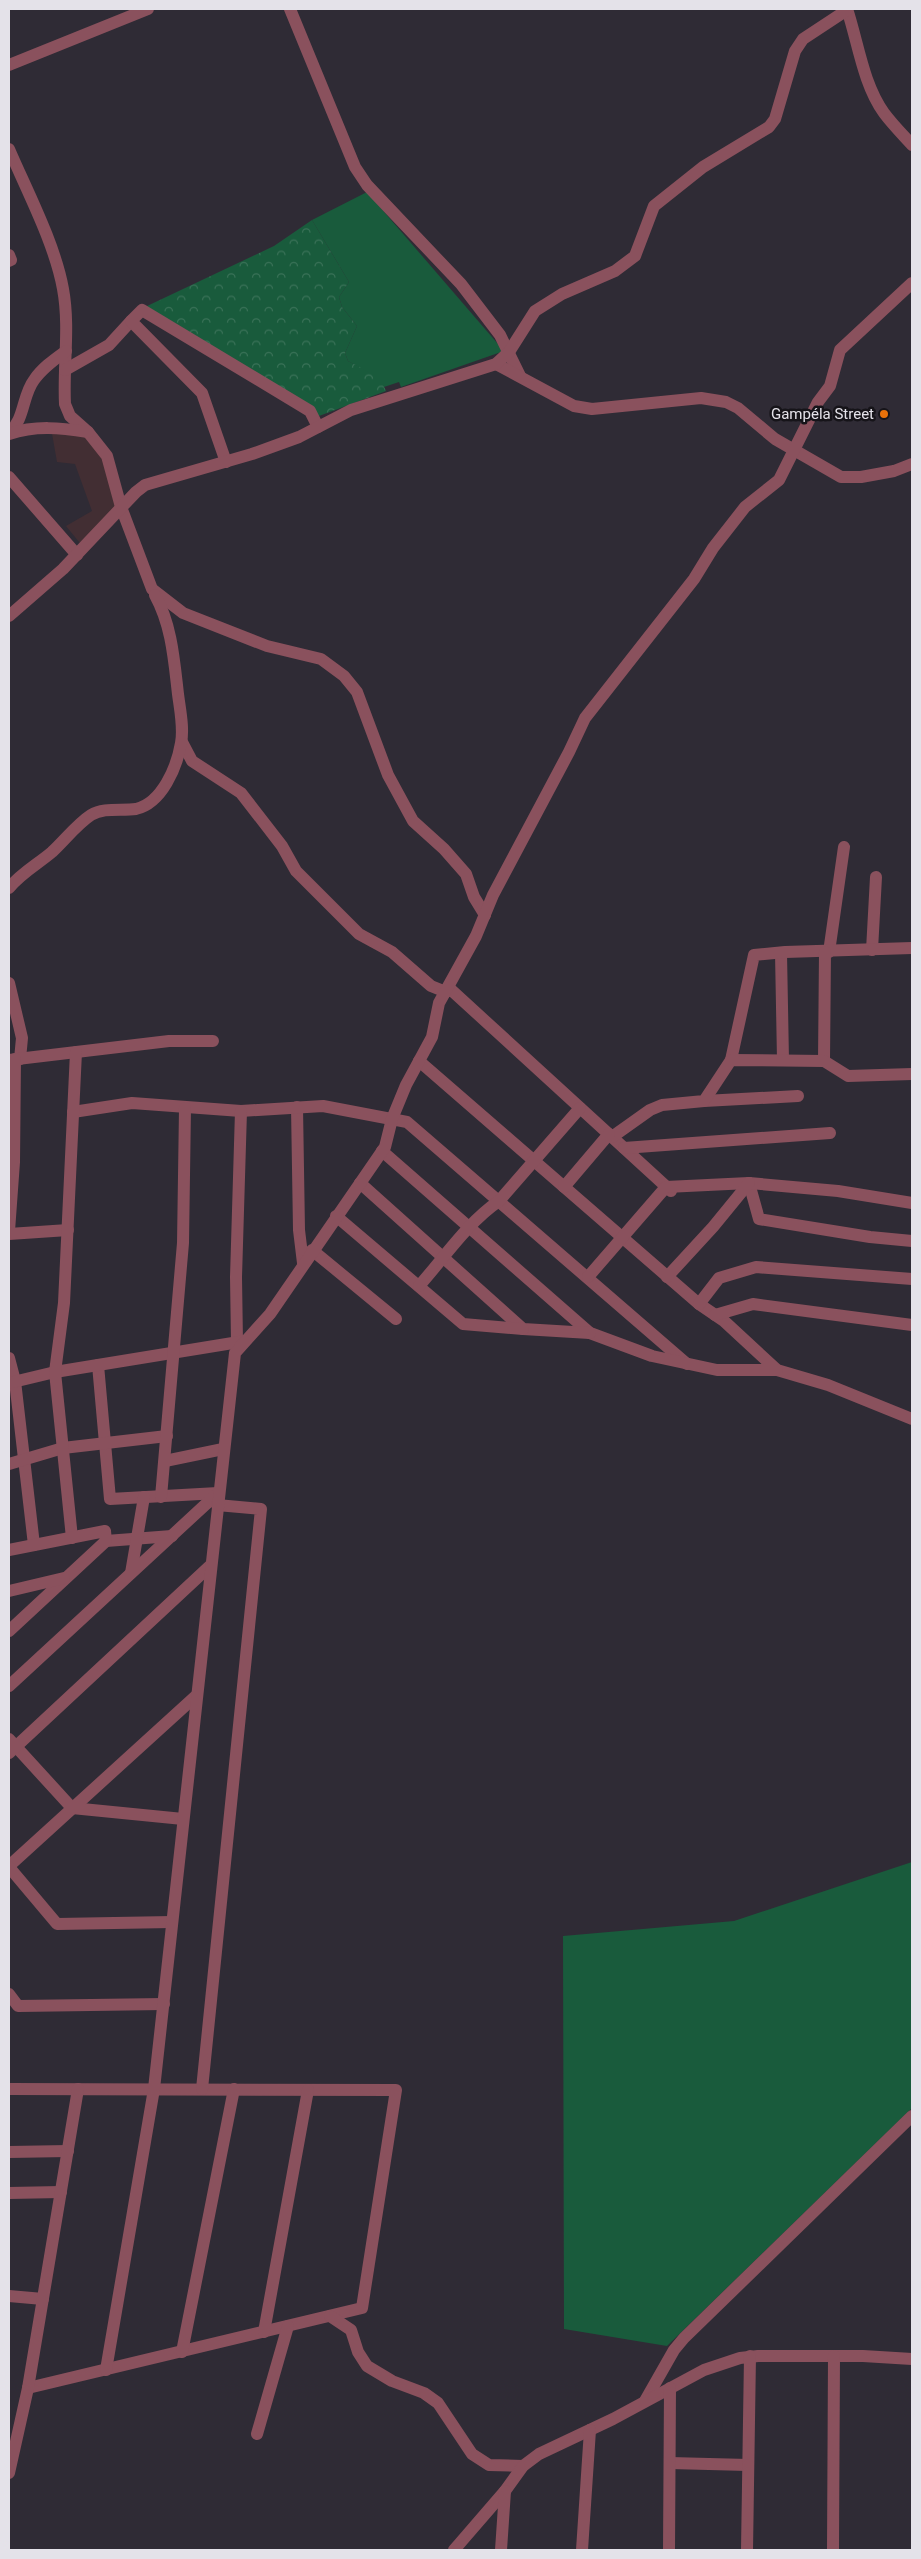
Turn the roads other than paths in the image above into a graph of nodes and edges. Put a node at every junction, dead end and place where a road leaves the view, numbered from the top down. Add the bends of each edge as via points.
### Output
1 (148, 9) edge
2 (290, 9) edge
3 (847, 9) edge
4 (9, 65) edge
5 (912, 145) edge
6 (9, 149) edge
7 (9, 255) edge
8 (9, 261) edge
9 (912, 283) edge
10 (131, 321) junction
11 (66, 351) junction
12 (509, 352) junction
13 (496, 364) junction
14 (65, 370) junction
15 (520, 376) junction
16 (318, 427) junction
17 (88, 432) junction
18 (9, 433) edge
19 (793, 451) junction
20 (226, 462) junction
21 (912, 464) edge
22 (9, 477) edge
23 (121, 507) junction
24 (77, 555) junction
25 (152, 589) junction
26 (9, 616) edge
27 (182, 742) junction
28 (844, 847) dead end
29 (876, 877) dead end
30 (9, 888) edge
31 (485, 915) junction
32 (912, 948) edge
33 (872, 950) junction
34 (781, 952) junction
35 (827, 952) junction
36 (9, 984) edge
37 (447, 990) junction
38 (213, 1041) dead end
39 (76, 1052) junction
40 (15, 1059) edge
41 (731, 1060) junction
42 (782, 1060) junction
43 (419, 1061) junction
44 (824, 1061) junction
45 (912, 1074) edge
46 (798, 1096) dead end
47 (704, 1101) junction
48 (297, 1107) junction
49 (184, 1108) junction
50 (580, 1108) junction
51 (241, 1111) junction
52 (73, 1112) junction
53 (392, 1119) junction
54 (12, 1126) edge
55 (830, 1133) dead end
56 (611, 1136) junction
57 (624, 1148) junction
58 (382, 1151) junction
59 (534, 1161) junction
60 (11, 1183) edge
61 (360, 1183) junction
62 (749, 1183) junction
63 (564, 1187) junction
64 (671, 1191) junction
65 (499, 1201) junction
66 (912, 1203) edge
67 (336, 1216) junction
68 (9, 1222) edge
69 (470, 1228) junction
70 (68, 1230) junction
71 (9, 1233) edge
72 (623, 1238) junction
73 (912, 1241) edge
74 (312, 1250) junction
75 (444, 1258) junction
76 (303, 1262) junction
77 (588, 1277) junction
78 (667, 1277) junction
79 (912, 1279) edge
80 (419, 1286) junction
81 (699, 1304) junction
82 (715, 1315) junction
83 (396, 1319) dead end
84 (912, 1325) edge
85 (523, 1329) junction
86 (590, 1333) junction
87 (241, 1342) junction
88 (174, 1353) junction
89 (9, 1358) edge
90 (687, 1364) junction
91 (98, 1365) junction
92 (777, 1370) junction
93 (55, 1372) junction
94 (12, 1382) edge
95 (912, 1419) edge
96 (167, 1436) junction
97 (105, 1443) junction
98 (63, 1448) junction
99 (223, 1449) junction
100 (164, 1461) junction
101 (24, 1462) junction
102 (9, 1464) edge
103 (162, 1496) junction
104 (144, 1497) junction
105 (218, 1499) junction
106 (172, 1536) junction
107 (72, 1538) junction
108 (137, 1538) junction
109 (106, 1541) junction
110 (34, 1545) junction
111 (9, 1550) edge
112 (211, 1565) junction
113 (132, 1573) junction
114 (64, 1578) junction
115 (9, 1591) edge
116 (9, 1631) edge
117 (9, 1686) edge
118 (197, 1695) junction
119 (11, 1746) edge
120 (72, 1808) junction
121 (183, 1819) junction
122 (9, 1867) edge
123 (172, 1922) junction
124 (9, 1994) edge
125 (164, 2004) junction
126 (9, 2089) edge
127 (78, 2089) junction
128 (154, 2089) junction
129 (202, 2089) junction
130 (234, 2089) junction
131 (308, 2090) junction
132 (912, 2116) edge
133 (68, 2151) junction
134 (9, 2152) edge
135 (61, 2192) junction
136 (9, 2193) edge
137 (9, 2296) edge
138 (43, 2299) junction
139 (330, 2316) junction
140 (288, 2326) junction
141 (264, 2332) junction
142 (182, 2352) junction
143 (750, 2356) junction
144 (834, 2356) junction
145 (912, 2359) edge
146 (106, 2370) junction
147 (28, 2388) junction
148 (670, 2388) junction
149 (644, 2402) junction
150 (590, 2430) junction
151 (257, 2434) dead end
152 (12, 2446) edge
153 (670, 2463) junction
154 (748, 2465) junction
155 (523, 2466) junction
156 (9, 2473) edge
157 (505, 2492) junction
158 (454, 2550) edge
159 (501, 2550) edge
160 (582, 2550) edge
161 (669, 2550) edge
162 (747, 2550) edge
163 (833, 2550) edge

1 - 4 street
2 - 12 street via 355,167 367,186 461,284
3 - 5 street via 876,98 884,113
3 - 12 street via 803,39 794,51 775,118 769,127 703,167 654,206 636,256 615,271 562,294 535,311
6 - 11 street via 58,270 67,325
7 - 8 street
9 - 19 street via 840,350 830,386 818,402
10 - 14 street via 109,344
10 - 16 street via 142,310 310,412
10 - 20 street via 202,392
11 - 14 street
11 - 18 street via 32,381 20,418
12 - 13 street
12 - 15 street
13 - 15 street
13 - 16 street via 351,410
14 - 17 street via 65,404 70,416
15 - 19 street via 574,406 592,409 701,398 726,402
16 - 20 street via 299,437
17 - 18 street via 58,427
17 - 23 street via 107,456
19 - 21 street via 840,476 861,477
19 - 31 street via 780,480 744,507 694,579 585,718
20 - 23 street via 145,485
22 - 24 street
23 - 24 street
23 - 25 street
24 - 26 street
25 - 27 street via 166,614 171,638
25 - 31 street via 183,613 267,646 321,659 344,676 357,692 388,775 414,821 466,874
27 - 30 street via 176,766 160,792 145,805 90,815 51,853 17,877
27 - 37 street via 192,761 240,793 282,846 296,872 359,934 392,952 431,986
28 - 35 street
29 - 33 street
31 - 37 street
32 - 33 street
33 - 35 street
34 - 35 street
34 - 41 street via 754,956
34 - 42 street
35 - 44 street
36 - 40 street via 22,1038
37 - 43 street via 439,1003 432,1037
37 - 50 street
38 - 39 street via 169,1041
39 - 40 street
39 - 52 street
40 - 54 street
41 - 42 street
41 - 47 street
42 - 44 street
43 - 53 street
43 - 59 street
44 - 45 street via 848,1076
46 - 47 street
47 - 56 street via 662,1105
48 - 51 street
48 - 53 street via 324,1106
48 - 76 street via 298,1230
49 - 51 street
49 - 52 street via 132,1103
49 - 88 street via 183,1242
50 - 56 street
50 - 59 street
51 - 87 street via 236,1277
52 - 70 street
53 - 58 street
53 - 65 street via 407,1122
54 - 60 street
55 - 57 street
56 - 57 street
56 - 63 street
57 - 64 street
58 - 61 street
58 - 69 street
59 - 63 street
59 - 65 street
60 - 68 street
61 - 67 street
61 - 75 street
62 - 64 street
62 - 66 street via 838,1191
62 - 73 street via 759,1219
62 - 78 street
63 - 72 street
64 - 72 street
65 - 69 street
65 - 77 street
67 - 74 street
67 - 80 street
68 - 71 street
69 - 75 street
69 - 86 street
70 - 71 street
70 - 93 street via 64,1303
72 - 77 street
72 - 78 street
74 - 76 street
74 - 83 street
75 - 80 street
75 - 85 street
76 - 87 street via 270,1314
77 - 90 street
78 - 81 street
79 - 81 street via 756,1267 719,1278
80 - 85 street via 463,1324
81 - 82 street
82 - 84 street via 753,1304
82 - 92 street
85 - 86 street
86 - 90 street via 652,1356
87 - 88 street
87 - 99 street via 235,1354
88 - 91 street
88 - 96 street
89 - 94 street
90 - 92 street via 716,1370
91 - 93 street
91 - 97 street
92 - 95 street via 828,1385
93 - 94 street
93 - 98 street
94 - 101 street
96 - 97 street
96 - 100 street
97 - 98 street
97 - 104 street via 110,1499
98 - 101 street
98 - 107 street
99 - 100 street
99 - 105 street
100 - 103 street
101 - 102 street
101 - 110 street
103 - 104 street
103 - 105 street
104 - 108 street
105 - 106 street
105 - 112 street
105 - 129 street via 261,1509
106 - 108 street
106 - 113 street
107 - 109 street via 104,1531
107 - 110 street
108 - 109 street
108 - 113 street
109 - 114 street
110 - 111 street
112 - 118 street
112 - 119 street
113 - 117 street
114 - 115 street
114 - 116 street
118 - 120 street
118 - 121 street
119 - 120 street
120 - 121 street
120 - 122 street
121 - 123 street
122 - 123 street via 57,1924
123 - 125 street
124 - 125 street via 18,2006
125 - 128 street
126 - 127 street
127 - 128 street
127 - 133 street
128 - 129 street
128 - 146 street
129 - 130 street
130 - 131 street
130 - 142 street
131 - 139 street via 396,2090 362,2308
131 - 141 street
132 - 149 street via 684,2338
133 - 134 street
133 - 135 street
135 - 136 street
135 - 138 street
137 - 138 street
138 - 147 street
139 - 140 street
139 - 155 street via 351,2330 366,2366 438,2403 472,2454 490,2465
140 - 141 street
140 - 151 street
141 - 142 street
142 - 146 street
143 - 144 street
143 - 148 street via 704,2370
143 - 154 street
144 - 145 street
144 - 163 street
146 - 147 street
147 - 152 street
148 - 149 street
148 - 153 street
149 - 150 street
150 - 155 street via 539,2454
150 - 160 street
152 - 156 street
153 - 154 street
153 - 161 street
154 - 162 street
155 - 157 street
157 - 158 street
157 - 159 street

